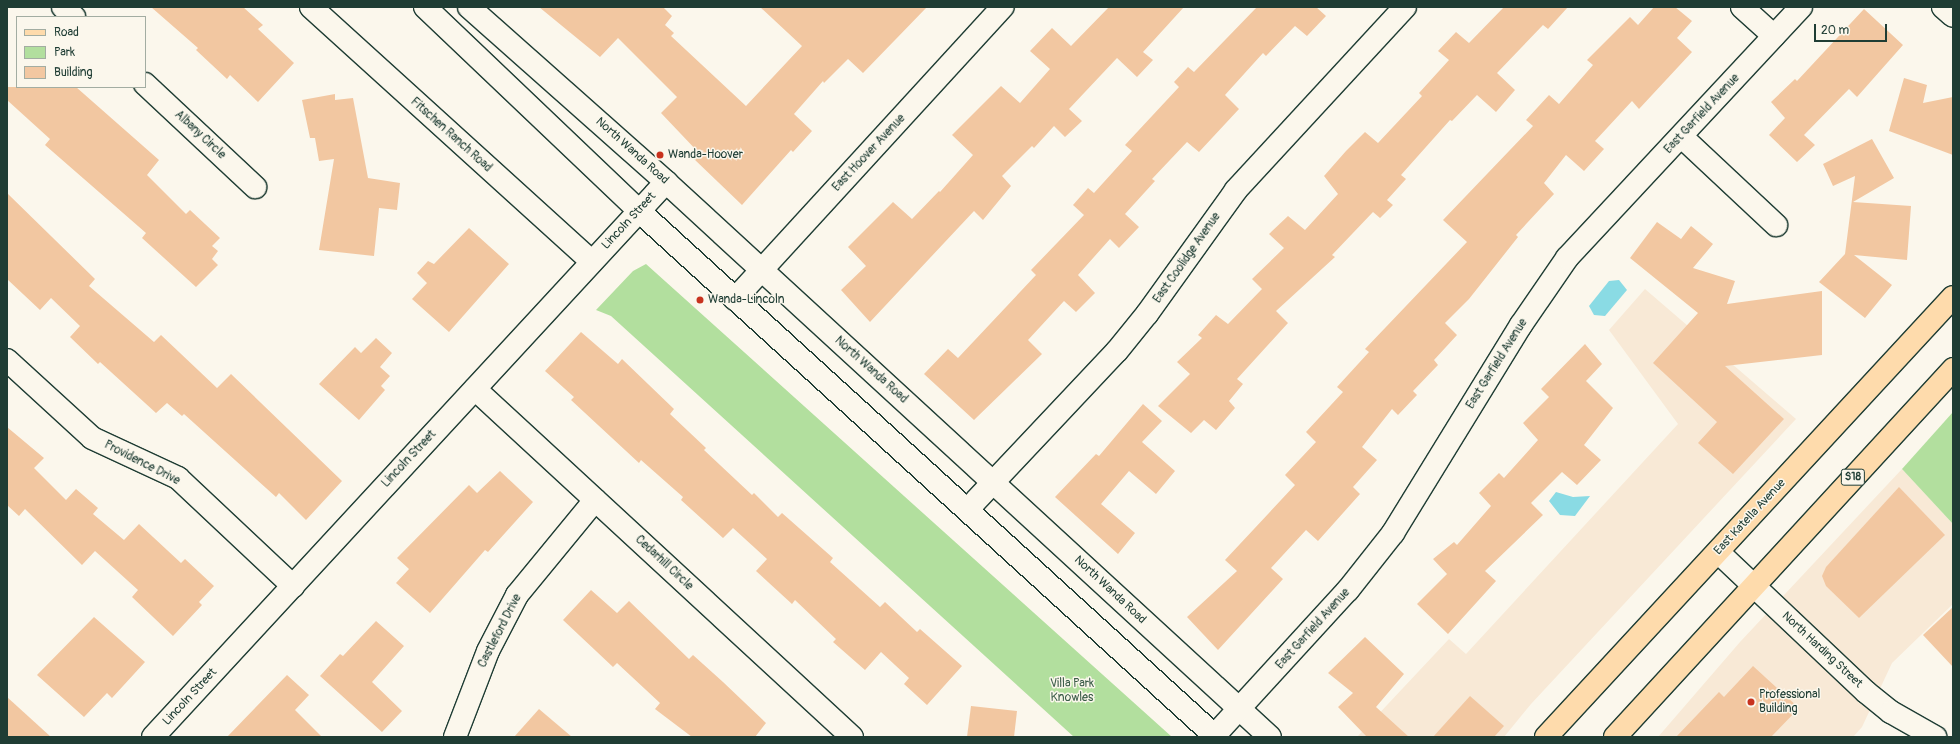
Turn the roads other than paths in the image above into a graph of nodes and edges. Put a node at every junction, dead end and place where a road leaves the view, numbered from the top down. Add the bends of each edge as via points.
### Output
1 (63, 7) edge
2 (311, 7) edge
3 (425, 7) edge
4 (469, 7) edge
5 (1003, 7) edge
6 (1405, 7) edge
7 (1742, 7) edge
8 (1800, 7) edge
9 (1943, 7) edge
10 (73, 16) edge
11 (1953, 16) edge
12 (1774, 36) junction
13 (146, 85) edge
14 (1682, 137) junction
15 (666, 182) junction
16 (255, 187) dead end
17 (639, 211) junction
18 (1776, 224) dead end
19 (592, 262) junction
20 (762, 270) junction
21 (1953, 298) edge
22 (735, 299) junction
23 (7, 360) edge
24 (1953, 369) edge
25 (475, 389) junction
26 (993, 482) junction
27 (595, 500) junction
28 (968, 509) junction
29 (1718, 552) junction
30 (1753, 585) junction
31 (293, 586) junction
32 (1239, 709) junction
33 (1215, 736) edge
34 (153, 737) edge
35 (455, 737) edge
36 (852, 737) edge
37 (1270, 737) edge
38 (1546, 737) edge
39 (1615, 737) edge
40 (1935, 737) edge

1 - 10 street
2 - 19 street, Fitschen Ranch Road
3 - 17 street
4 - 15 street, North Wanda Road
5 - 20 street, East Hoover Avenue
6 - 26 street, East Coolidge Avenue via 1236,190 1147,314 1117,351
7 - 12 street
8 - 12 street, East Garfield Avenue
9 - 11 street
12 - 14 street, East Garfield Avenue
13 - 16 street, Albany Circle
14 - 18 street
14 - 32 street, East Garfield Avenue via 1568,258 1521,325 1393,533 1348,590
15 - 17 street, Lincoln Street
15 - 20 street, North Wanda Road
17 - 19 street, Lincoln Street
17 - 22 street
19 - 25 street, Lincoln Street
20 - 22 street, East Hoover Avenue
20 - 26 street, North Wanda Road
21 - 29 main road, East Katella Avenue
22 - 28 street
23 - 31 street, Providence Drive via 92,438 178,478
24 - 30 main road, S18
25 - 27 street, Cedarhill Circle
25 - 31 street, Lincoln Street
26 - 28 street, East Coolidge Avenue
26 - 32 street, North Wanda Road
27 - 35 street, Castleford Drive via 517,595 488,651
27 - 36 street, Cedarhill Circle
28 - 33 street
29 - 30 street, North Harding Street
29 - 38 main road, East Katella Avenue
30 - 39 main road, S18
30 - 40 street, North Harding Street via 1891,712
31 - 34 street, Lincoln Street
32 - 33 street, East Garfield Avenue
32 - 37 street, North Wanda Road

